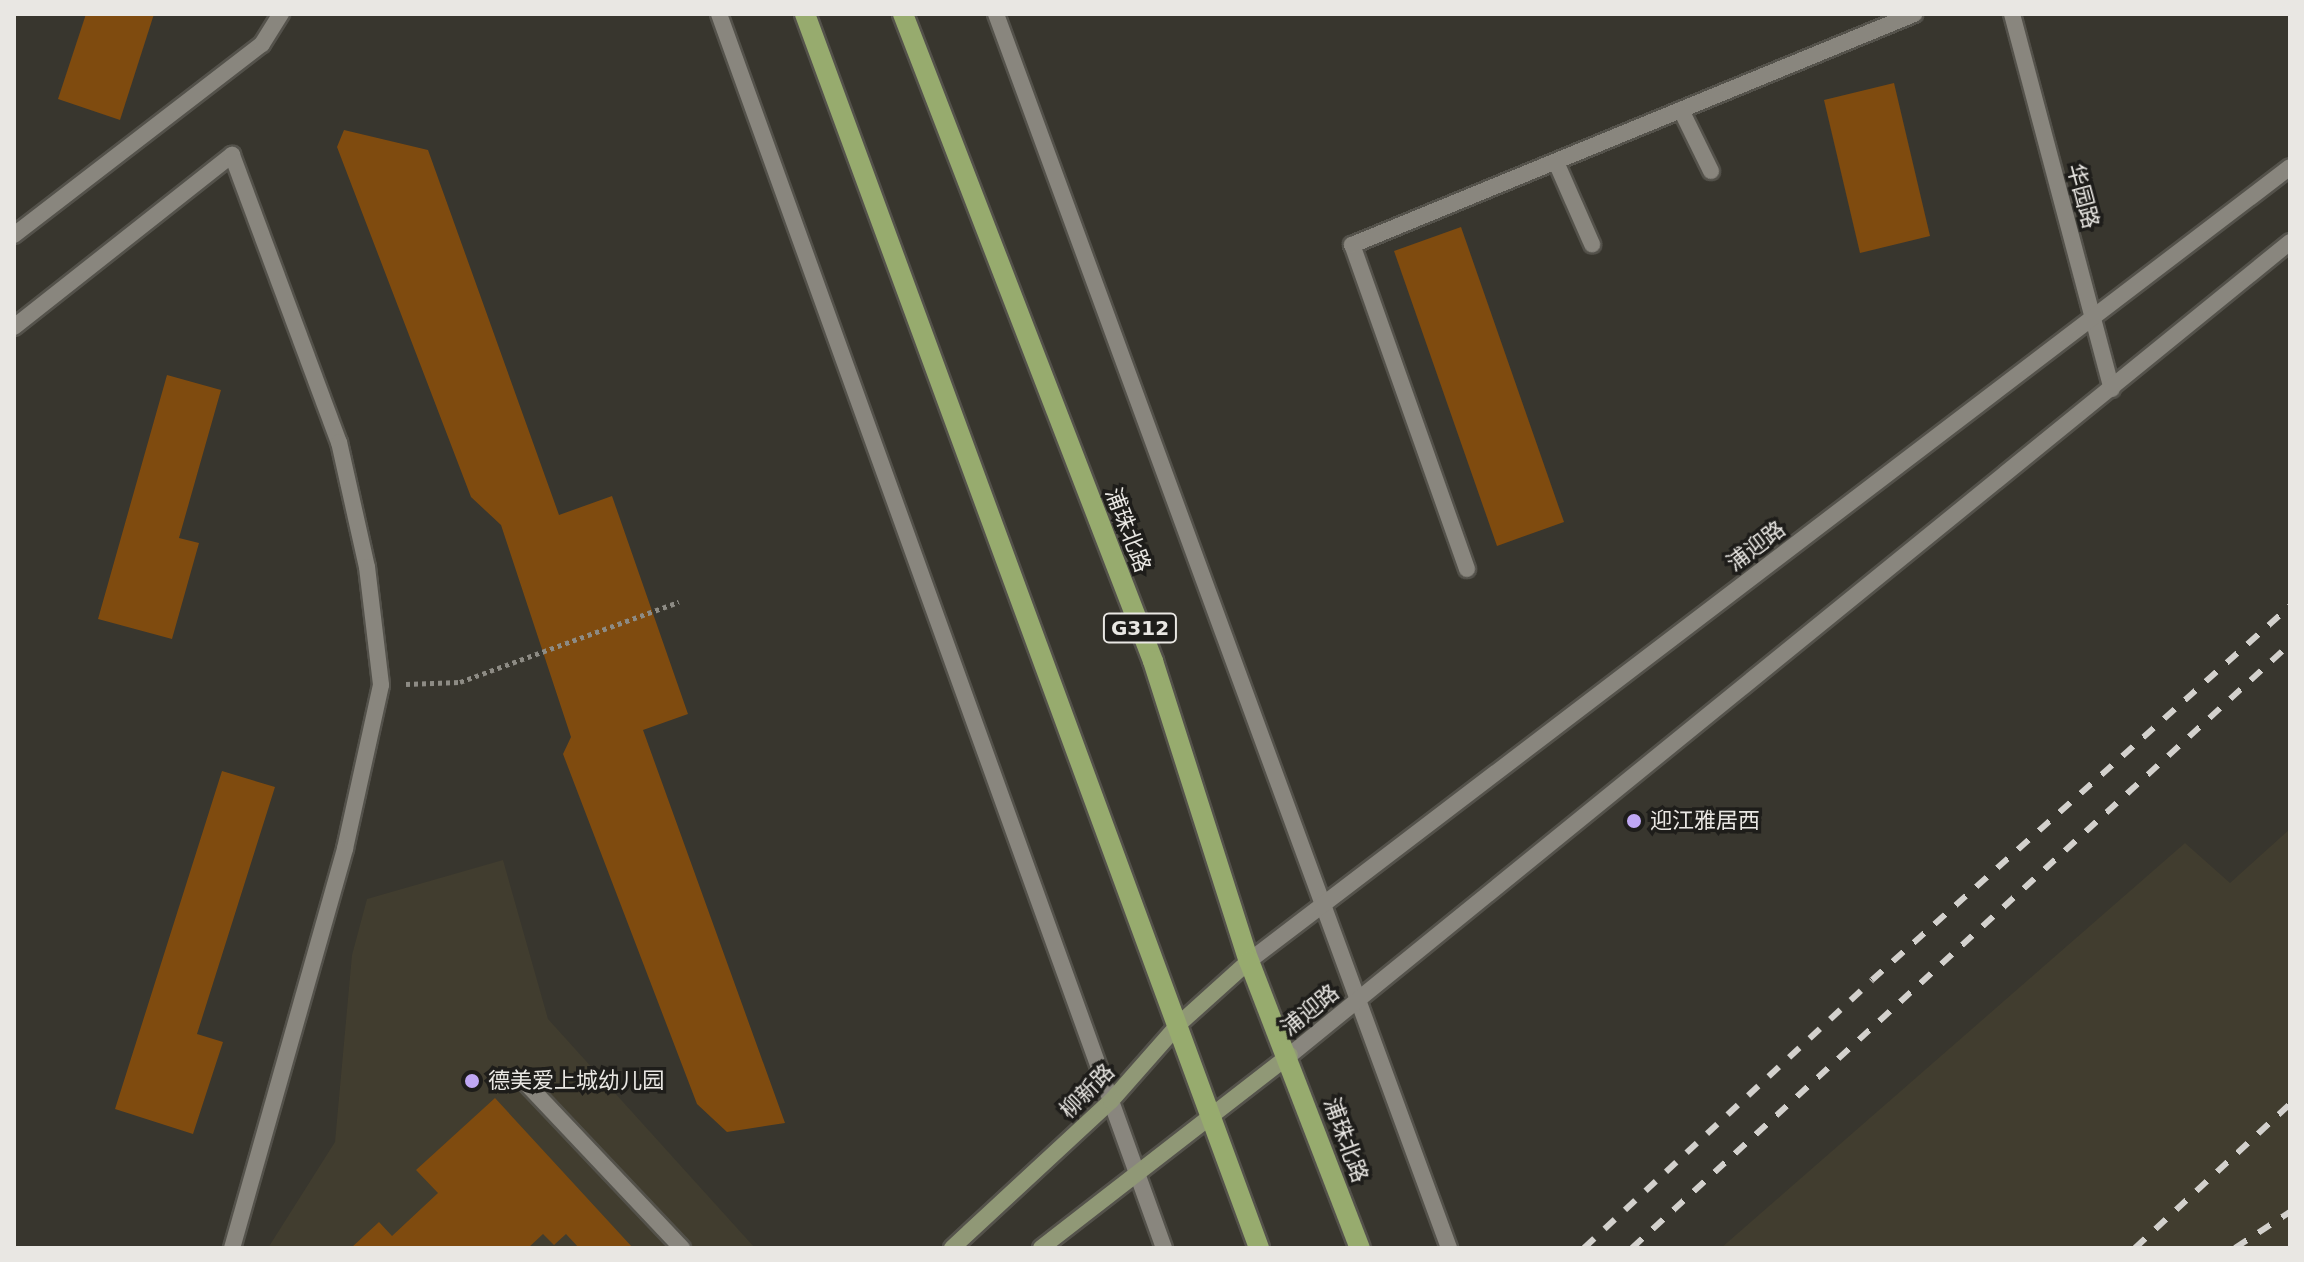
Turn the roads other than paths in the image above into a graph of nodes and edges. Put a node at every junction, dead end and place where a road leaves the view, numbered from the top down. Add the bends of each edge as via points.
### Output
1 (281, 14) edge
2 (719, 14) edge
3 (805, 14) edge
4 (903, 14) edge
5 (996, 14) edge
6 (1914, 14) edge
7 (2012, 14) edge
8 (1681, 110) junction
9 (1556, 162) junction
10 (2290, 167) edge
11 (1711, 171) dead end
12 (14, 235) edge
13 (2290, 242) edge
14 (1592, 244) dead end
15 (2092, 317) junction
16 (14, 327) edge
17 (2112, 389) junction
18 (1467, 569) dead end
19 (1320, 907) junction
20 (1249, 961) junction
21 (1359, 998) junction
22 (1179, 1024) junction
23 (1290, 1055) junction
24 (524, 1081) dead end
25 (1111, 1101) junction
26 (1209, 1118) junction
27 (1136, 1172) junction
28 (232, 1248) edge
29 (682, 1248) edge
30 (952, 1248) edge
31 (1041, 1248) edge
32 (1164, 1248) edge
33 (1259, 1248) edge
34 (1360, 1248) edge
35 (1449, 1248) edge

1 - 12 street via 262,44
2 - 25 street
3 - 22 main road
4 - 20 main road, 浦珠北路 / G312 via 1153,661
5 - 19 street
6 - 8 street
7 - 15 street, 华园路
8 - 9 street
8 - 11 street
9 - 14 street
9 - 18 street via 1352,245
10 - 15 street, 浦迎路
13 - 17 street, 浦迎路
15 - 17 street, 华园路
15 - 19 street, 浦迎路
16 - 28 street via 232,155 339,442 367,567 381,685 345,849
17 - 21 street, 浦迎路
19 - 20 street, 浦迎路
19 - 21 street
20 - 22 main road, 柳新路
20 - 23 main road, 浦珠北路 / G312
21 - 23 street, 浦迎路
21 - 35 street
22 - 25 main road, 柳新路
22 - 26 main road
23 - 26 main road
23 - 34 main road, 浦珠北路 / G312
24 - 29 street
25 - 27 street
25 - 30 main road, 柳新路
26 - 27 main road
26 - 33 main road
27 - 31 main road
27 - 32 street

